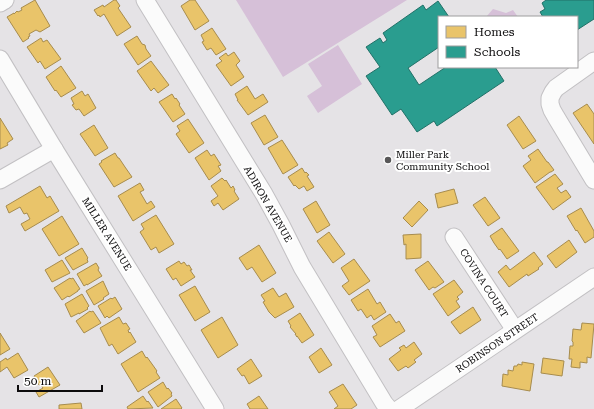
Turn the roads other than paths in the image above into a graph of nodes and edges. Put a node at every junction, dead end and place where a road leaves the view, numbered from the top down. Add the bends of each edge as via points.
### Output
1 (5, 0) edge
2 (145, 0) edge
3 (0, 3) edge
4 (0, 59) edge
5 (594, 61) edge
6 (54, 149) junction
7 (0, 180) edge
8 (594, 180) edge
9 (454, 237) dead end
10 (594, 277) edge
11 (515, 330) junction
12 (215, 409) edge
13 (389, 409) edge
14 (399, 409) edge

1 - 3 street
2 - 13 street, ADIRON AVENUE via 264,194 302,268
4 - 6 street, MILLER AVENUE
5 - 8 street via 556,88 550,98 552,110
6 - 7 street
6 - 12 street, MILLER AVENUE
9 - 11 street, COVINA COURT
10 - 11 street, ROBINSON STREET
11 - 14 street, ROBINSON STREET

